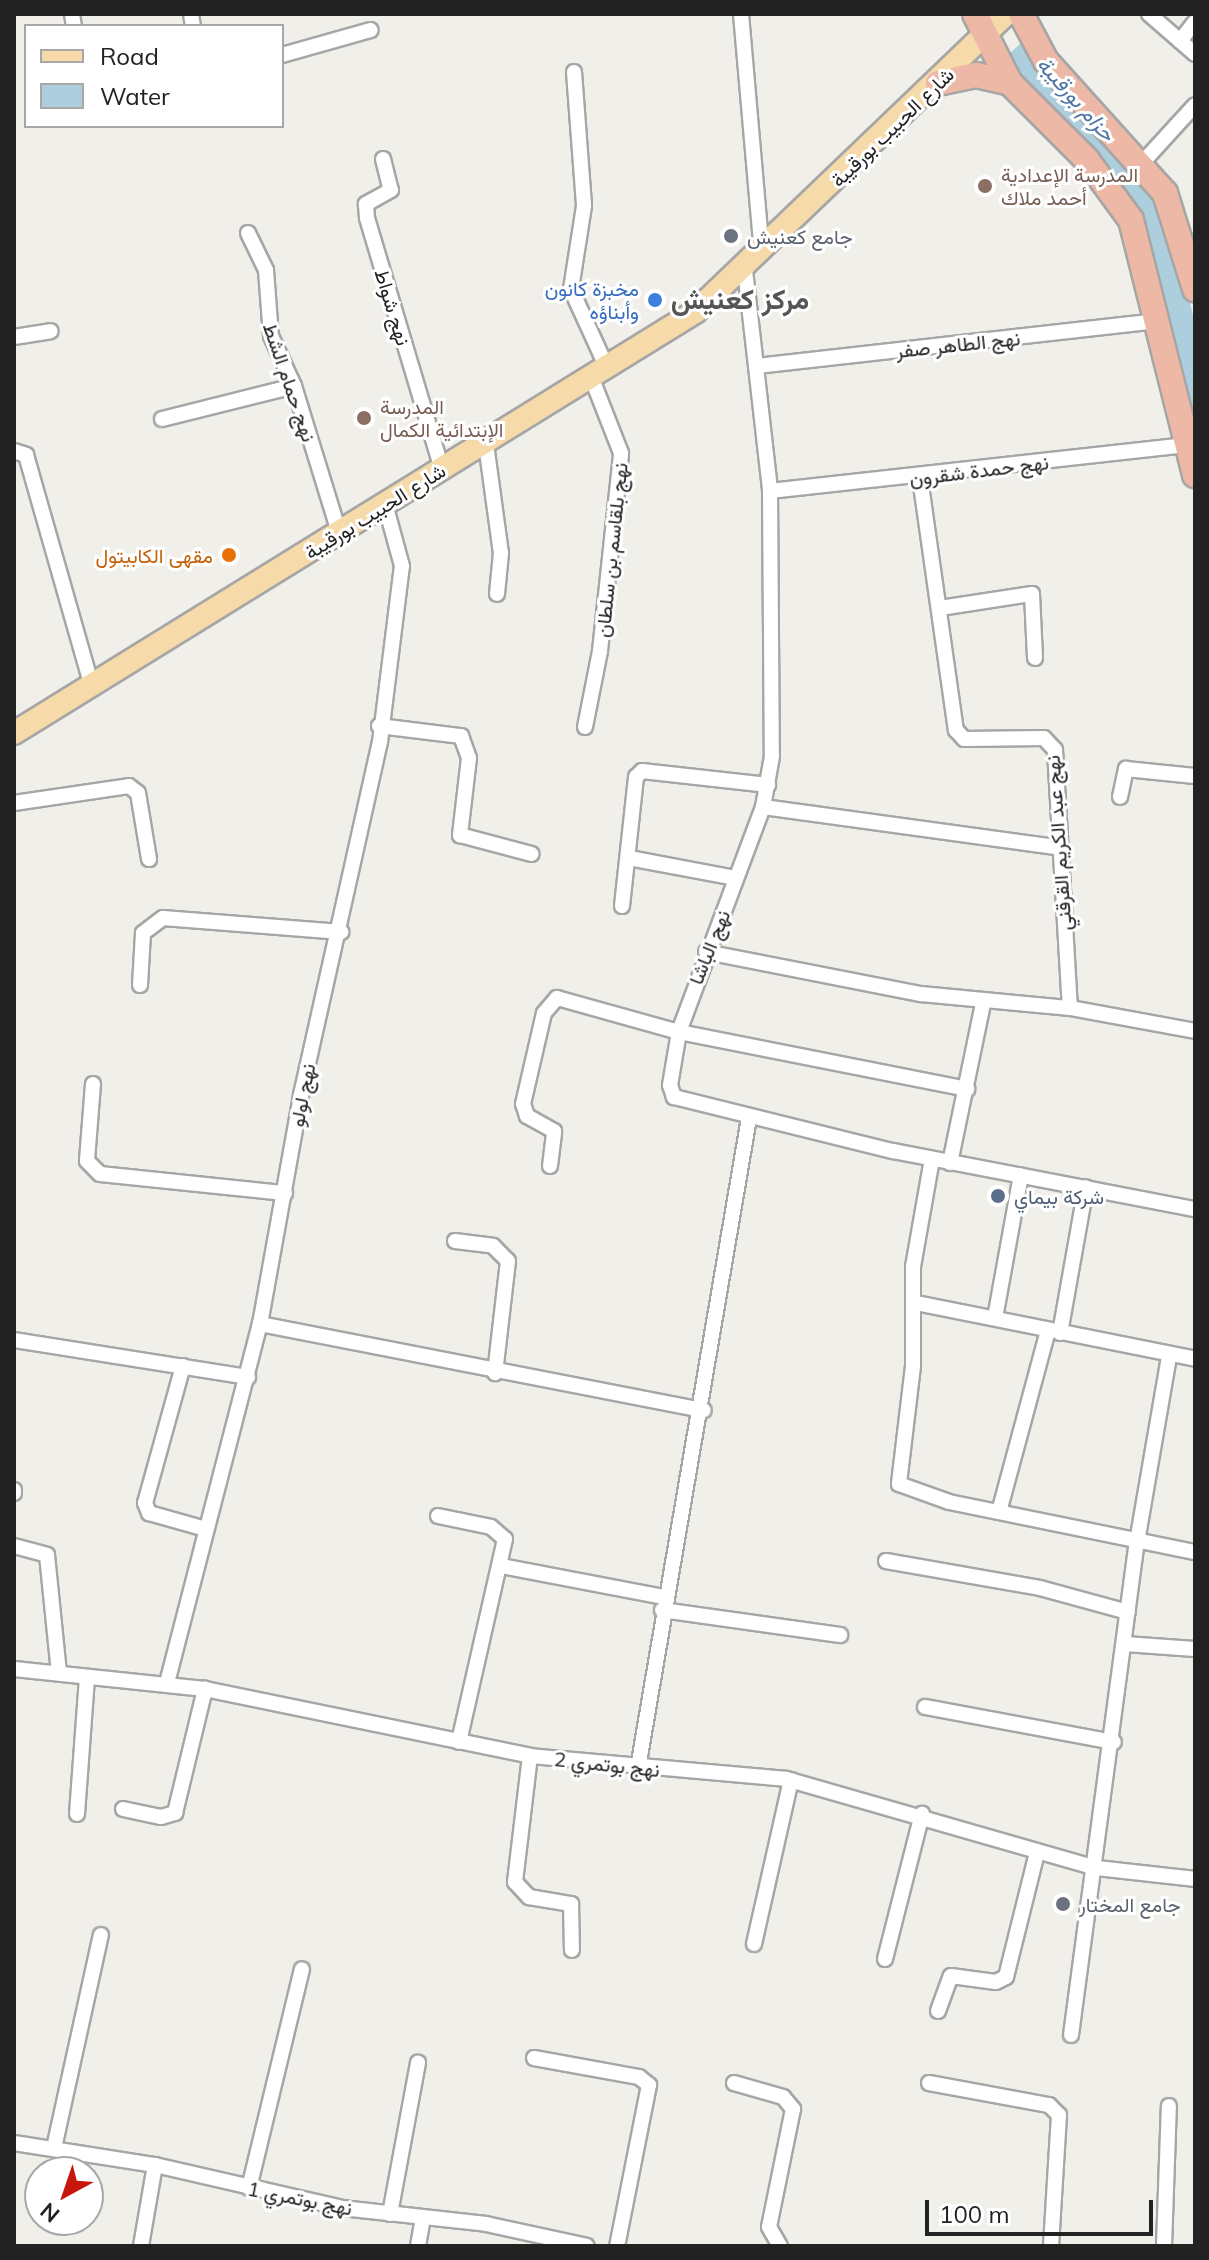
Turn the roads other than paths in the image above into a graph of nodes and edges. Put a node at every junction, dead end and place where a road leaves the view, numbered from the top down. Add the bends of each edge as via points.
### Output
1 (741, 14) edge
2 (975, 14) edge
3 (1006, 14) edge
4 (1021, 14) edge
5 (1149, 14) edge
6 (1195, 22) edge
7 (371, 30) dead end
8 (982, 38) junction
9 (1180, 41) junction
10 (284, 54) edge
11 (1195, 54) edge
12 (574, 72) dead end
13 (938, 83) junction
14 (1010, 83) junction
15 (1195, 105) edge
16 (383, 159) dead end
17 (1143, 162) junction
18 (248, 233) dead end
19 (762, 253) junction
20 (1192, 260) edge
21 (745, 270) junction
22 (1195, 289) edge
23 (1159, 321) junction
24 (51, 331) dead end
25 (14, 337) edge
26 (757, 366) junction
27 (600, 373) junction
28 (294, 386) junction
29 (162, 419) dead end
30 (486, 444) junction
31 (1188, 445) junction
32 (14, 451) edge
33 (442, 469) junction
34 (1195, 475) edge
35 (920, 478) junction
36 (770, 491) junction
37 (385, 504) junction
38 (339, 532) junction
39 (497, 594) dead end
40 (940, 608) junction
41 (1035, 658) dead end
42 (92, 686) junction
43 (379, 726) junction
44 (585, 727) dead end
45 (14, 733) edge
46 (1195, 776) edge
47 (768, 785) junction
48 (1120, 797) dead end
49 (14, 803) edge
50 (763, 807) junction
51 (1061, 848) junction
52 (532, 854) dead end
53 (629, 858) junction
54 (149, 859) dead end
55 (736, 878) junction
56 (622, 906) dead end
57 (341, 932) junction
58 (706, 952) junction
59 (140, 985) dead end
60 (983, 1003) junction
61 (1070, 1008) junction
62 (1195, 1031) edge
63 (679, 1032) junction
64 (93, 1084) dead end
65 (967, 1089) junction
66 (749, 1118) junction
67 (932, 1159) junction
68 (950, 1163) junction
69 (550, 1166) dead end
70 (1021, 1175) junction
71 (1086, 1187) junction
72 (285, 1193) junction
73 (1195, 1209) edge
74 (455, 1241) dead end
75 (916, 1303) junction
76 (995, 1318) junction
77 (260, 1324) junction
78 (1054, 1332) junction
79 (14, 1340) edge
80 (1169, 1356) junction
81 (1195, 1359) edge
82 (183, 1366) junction
83 (495, 1373) junction
84 (248, 1377) junction
85 (704, 1410) junction
86 (999, 1512) junction
87 (438, 1516) dead end
88 (206, 1529) junction
89 (1137, 1542) junction
90 (14, 1546) edge
91 (1195, 1552) edge
92 (886, 1561) dead end
93 (501, 1566) junction
94 (663, 1604) junction
95 (1128, 1612) junction
96 (840, 1635) dead end
97 (1125, 1644) junction
98 (1195, 1649) edge
99 (14, 1669) edge
100 (59, 1673) junction
101 (87, 1677) junction
102 (167, 1683) junction
103 (205, 1689) junction
104 (925, 1707) dead end
105 (459, 1742) junction
106 (1114, 1742) junction
107 (530, 1756) junction
108 (638, 1768) junction
109 (791, 1780) junction
110 (123, 1809) dead end
111 (77, 1814) dead end
112 (922, 1814) junction
113 (1037, 1853) junction
114 (1097, 1868) junction
115 (1195, 1879) edge
116 (101, 1935) dead end
117 (754, 1944) dead end
118 (572, 1950) dead end
119 (885, 1959) dead end
120 (302, 1969) dead end
121 (938, 2011) dead end
122 (1071, 2035) dead end
123 (534, 2058) dead end
124 (418, 2063) dead end
125 (734, 2083) dead end
126 (929, 2083) dead end
127 (1169, 2106) dead end
128 (14, 2143) edge
129 (54, 2148) junction
130 (155, 2165) junction
131 (249, 2188) junction
132 (390, 2214) junction
133 (423, 2218) junction
134 (141, 2246) edge
135 (418, 2246) edge
136 (587, 2246) edge
137 (617, 2246) edge
138 (780, 2246) edge
139 (1051, 2246) edge
140 (1164, 2246) edge

1 - 19 street
2 - 8 highway
3 - 8 main road, شارع الحبيب بورقيبة
4 - 17 highway via 1046,61
5 - 9 street
6 - 9 street
7 - 10 street
8 - 13 main road, شارع الحبيب بورقيبة
8 - 14 highway
9 - 11 street
12 - 27 street, نهج بلقاسم بن سلطان via 584,206 571,289
13 - 14 highway via 976,75
13 - 19 main road, شارع الحبيب بورقيبة
14 - 23 highway via 1087,160 1123,207 1137,235
15 - 17 street
16 - 33 street, نهج شواط via 391,190 366,204 367,218
17 - 20 highway via 1165,193
18 - 28 street, نهج حمام الشط via 266,270 271,336
19 - 21 main road, شارع الحبيب بورقيبة
20 - 22 highway
21 - 26 street, نهج الباشا
21 - 27 main road, شارع الحبيب بورقيبة via 695,312
23 - 26 street, نهج الطاهر صفر
23 - 31 highway
24 - 25 street
26 - 36 street, نهج الباشا
27 - 30 main road, شارع الحبيب بورقيبة
27 - 44 street, نهج بلقاسم بن سلطان via 621,453 600,651
28 - 29 street
28 - 38 street, نهج حمام الشط
30 - 33 main road, شارع الحبيب بورقيبة
30 - 39 street via 501,553
31 - 34 highway
31 - 35 street, نهج حمدة شقرون
32 - 42 street via 26,455
33 - 37 main road, شارع الحبيب بورقيبة
35 - 36 street, نهج حمدة شقرون
35 - 40 street, نهج عبد الكريم القرقني
36 - 47 street, نهج الباشا via 773,724
37 - 38 main road, شارع الحبيب بورقيبة
37 - 43 street, نهج لولو via 402,566
38 - 42 main road, شارع الحبيب بورقيبة
40 - 41 street via 1032,594
40 - 51 street, نهج عبد الكريم القرقني via 956,730 964,739 1044,738 1055,750
42 - 45 main road, شارع الحبيب بورقيبة
43 - 52 street via 461,736 469,758 460,835
43 - 57 street, نهج لولو
46 - 48 street via 1126,769
47 - 50 street, نهج الباشا
47 - 53 street via 642,771 636,777
49 - 54 street via 129,786 138,793
50 - 51 street
50 - 55 street, نهج الباشا
51 - 61 street, نهج عبد الكريم القرقني
53 - 55 street
53 - 56 street
55 - 58 street, نهج الباشا
57 - 59 street via 163,918 143,933
57 - 72 street, نهج لولو via 301,1095
58 - 60 street
58 - 63 street, نهج الباشا
60 - 61 street
60 - 65 street
61 - 62 street
63 - 65 street
63 - 66 street, نهج الباشا via 670,1085 674,1097
63 - 69 street via 564,997 550,1003 523,1104 527,1116 554,1131
64 - 72 street via 87,1161 100,1174
65 - 68 street
66 - 67 street, نهج الباشا
66 - 85 street
67 - 68 street, نهج الباشا
67 - 75 street via 914,1257
68 - 70 street, نهج الباشا
70 - 71 street, نهج الباشا
70 - 76 street
71 - 73 street, نهج الباشا
71 - 78 street
72 - 77 street, نهج لولو
74 - 83 street via 493,1246 508,1261
75 - 76 street
75 - 86 street via 899,1484 912,1494
76 - 78 street
77 - 83 street
77 - 84 street, نهج لولو
78 - 80 street
78 - 86 street
79 - 82 street
80 - 81 street
80 - 89 street
82 - 84 street
82 - 88 street via 145,1503 149,1513
83 - 85 street
84 - 88 street, نهج لولو
85 - 94 street
86 - 89 street
87 - 93 street via 500,1531 505,1539
88 - 102 street, نهج لولو
89 - 91 street
89 - 95 street
90 - 100 street via 47,1555
92 - 95 street via 1040,1588
93 - 94 street
93 - 105 street
94 - 96 street
94 - 108 street
95 - 97 street
97 - 98 street
97 - 106 street
99 - 100 street, نهج بوتمري 2
100 - 101 street, نهج بوتمري 2
101 - 102 street, نهج بوتمري 2
101 - 111 street
102 - 103 street, نهج بوتمري 2
103 - 105 street, نهج بوتمري 2
103 - 110 street via 175,1813 161,1817
104 - 106 street
105 - 107 street, نهج بوتمري 2
106 - 114 street
107 - 108 street, نهج بوتمري 2
107 - 118 street via 513,1873 523,1894 571,1904
108 - 109 street, نهج بوتمري 2
109 - 112 street, نهج بوتمري 2
109 - 117 street
112 - 113 street, نهج بوتمري 2
112 - 119 street
113 - 114 street, نهج بوتمري 2
113 - 121 street via 1006,1977 996,1982 951,1976
114 - 115 street, نهج بوتمري 2
114 - 122 street
116 - 129 street
120 - 131 street
123 - 137 street via 639,2077 649,2085
124 - 132 street
125 - 138 street via 783,2097 793,2109 769,2227
126 - 139 street via 1049,2105 1059,2115
127 - 140 street
128 - 129 street, نهج بوتمري 1
129 - 130 street, نهج بوتمري 1
130 - 131 street, نهج بوتمري 1
130 - 134 street
131 - 132 street, نهج بوتمري 1
132 - 133 street, نهج بوتمري 1
133 - 135 street
133 - 136 street, نهج بوتمري 1

